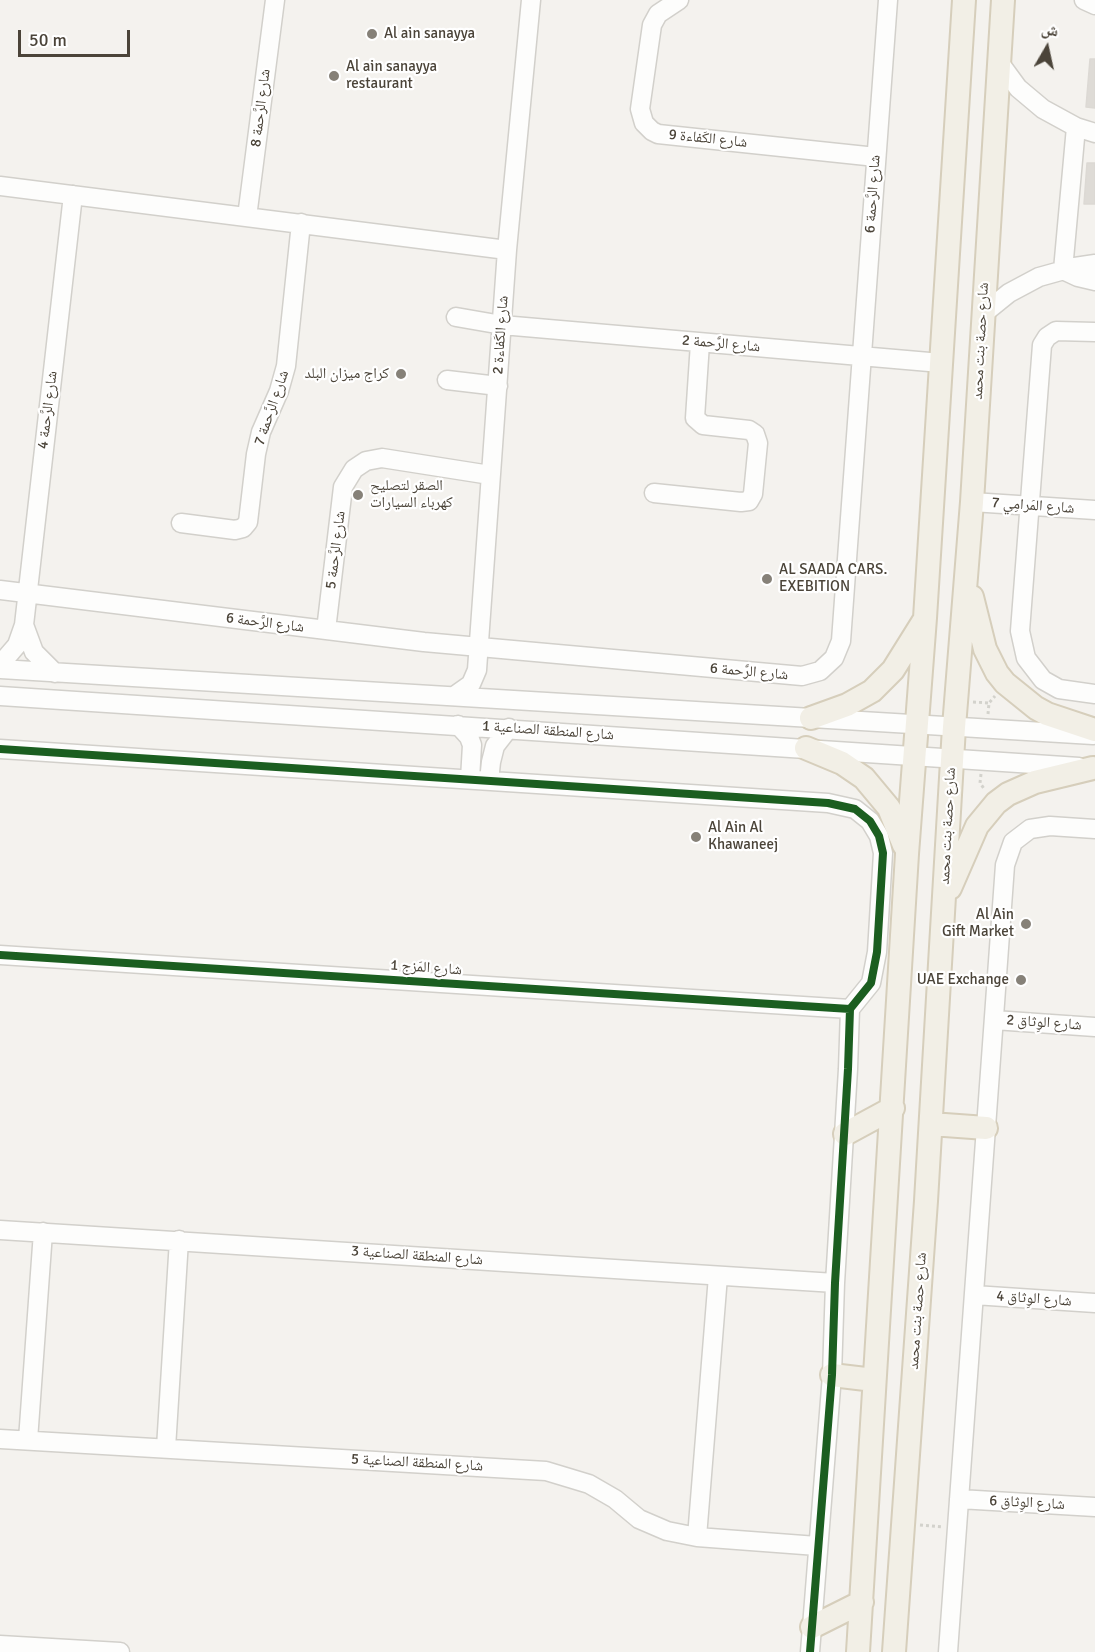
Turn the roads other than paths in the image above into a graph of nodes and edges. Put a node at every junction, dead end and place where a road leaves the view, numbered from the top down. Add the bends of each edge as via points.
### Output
1 (275, 0) edge
2 (531, 0) edge
3 (679, 0) edge
4 (888, 0) edge
5 (964, 0) edge
6 (1003, 0) edge
7 (1084, 0) edge
8 (1095, 5) edge
9 (999, 62) junction
10 (1076, 127) junction
11 (1095, 133) edge
12 (876, 157) junction
13 (0, 186) edge
14 (73, 195) junction
15 (247, 217) junction
16 (302, 224) junction
17 (507, 250) junction
18 (1095, 264) edge
19 (1063, 270) junction
20 (1095, 281) edge
21 (983, 314) junction
22 (456, 317) dead end
23 (502, 324) junction
24 (1095, 332) edge
25 (700, 343) junction
26 (861, 356) junction
27 (940, 363) junction
28 (447, 380) dead end
29 (498, 386) junction
30 (490, 475) junction
31 (654, 493) dead end
32 (972, 502) junction
33 (1029, 506) junction
34 (1095, 510) edge
35 (181, 523) dead end
36 (967, 567) junction
37 (0, 590) edge
38 (27, 594) junction
39 (925, 618) junction
40 (24, 625) junction
41 (326, 630) junction
42 (478, 646) junction
43 (0, 664) edge
44 (0, 669) edge
45 (477, 670) junction
46 (55, 673) junction
47 (320, 688) junction
48 (1095, 694) edge
49 (0, 696) edge
50 (454, 696) junction
51 (497, 699) junction
52 (288, 714) junction
53 (811, 718) junction
54 (917, 724) junction
55 (459, 725) junction
56 (954, 727) junction
57 (509, 728) junction
58 (1095, 730) edge
59 (1095, 735) edge
60 (806, 748) junction
61 (0, 749) edge
62 (914, 756) junction
63 (952, 759) junction
64 (1094, 768) edge
65 (470, 779) junction
66 (489, 781) junction
67 (1095, 829) edge
68 (907, 854) junction
69 (944, 901) junction
70 (0, 955) edge
71 (850, 1009) junction
72 (994, 1020) junction
73 (1095, 1027) edge
74 (893, 1108) junction
75 (931, 1124) junction
76 (986, 1128) junction
77 (845, 1134) junction
78 (0, 1230) edge
79 (43, 1232) junction
80 (179, 1240) junction
81 (718, 1276) junction
82 (835, 1283) junction
83 (974, 1295) junction
84 (1095, 1303) edge
85 (832, 1376) junction
86 (874, 1380) junction
87 (0, 1439) edge
88 (28, 1440) junction
89 (166, 1448) junction
90 (959, 1499) junction
91 (1095, 1507) edge
92 (697, 1537) junction
93 (817, 1546) junction
94 (862, 1602) junction
95 (812, 1626) junction
96 (0, 1645) edge
97 (28, 1649) edge
98 (120, 1652) edge
99 (810, 1652) edge
100 (858, 1652) edge
101 (894, 1652) edge
102 (948, 1652) edge

1 - 15 street, شارع الرَّحمة 8
2 - 17 street, شارع الكَفاءة 2
3 - 12 street, شارع الكَفاءة 9 via 658,14 652,25 640,109 644,123 652,131
4 - 12 street, شارع الرَّحمة 6
5 - 27 main road
6 - 9 main road, شارع حصة بنت محمد
7 - 8 street
9 - 10 street via 1030,99
9 - 21 main road, شارع حصة بنت محمد
10 - 11 street
10 - 19 street
12 - 26 street, شارع الرَّحمة 6
13 - 14 street
14 - 15 street
14 - 38 street, شارع الرَّحمة 4
15 - 16 street
16 - 17 street
16 - 35 street, شارع الرَّحمة 7 via 286,366 259,443 248,522 235,530
17 - 23 street, شارع الكَفاءة 2
18 - 19 street
19 - 20 street
19 - 21 street via 1024,285
21 - 32 main road, شارع حصة بنت محمد
22 - 23 street, شارع الرَّحمة 2
23 - 25 street, شارع الرَّحمة 2
23 - 29 street, شارع الكَفاءة 2
24 - 33 street via 1056,331 1042,345
25 - 26 street, شارع الرَّحمة 2
25 - 31 street via 695,418 703,426 749,430 755,434 758,443 753,494 748,501 741,502
26 - 27 street, شارع الرَّحمة 2
26 - 42 street, شارع الرَّحمة 6 via 841,641 828,666 802,676
27 - 39 main road
28 - 29 street
29 - 30 street, شارع الكَفاءة 2
30 - 41 street, شارع الرَّحمة 5 via 382,458 366,461 354,469 343,487
30 - 42 street, شارع الكَفاءة 2
32 - 33 street, شارع المَرامِي 7
32 - 36 main road, شارع حصة بنت محمد
33 - 34 street, شارع المَرامِي 7
33 - 48 street via 1020,631 1023,650 1030,666 1050,685
36 - 56 main road, شارع حصة بنت محمد
36 - 58 main road via 981,637 1001,678 1035,708
37 - 38 street, شارع الرَّحمة 6
38 - 40 street, شارع الرَّحمة 4
38 - 41 street, شارع الرَّحمة 6
39 - 53 main road via 893,670 872,691
39 - 54 main road
40 - 43 street, شارع الرَّحمة 4 via 17,645
40 - 46 street, شارع الرَّحمة 4 via 34,652
41 - 42 street, شارع الرَّحمة 6
42 - 45 street, شارع الكَفاءة 2
44 - 46 street, شارع المنطقة الصناعية 1
45 - 50 street via 471,684
45 - 51 street
46 - 47 street, شارع المنطقة الصناعية 1
47 - 50 street, شارع المنطقة الصناعية 1
47 - 52 street via 313,706
49 - 52 street, شارع المنطقة الصناعية 1
50 - 51 street, شارع المنطقة الصناعية 1
51 - 53 street, شارع المنطقة الصناعية 1
52 - 55 street, شارع المنطقة الصناعية 1
53 - 54 street, شارع المنطقة الصناعية 1
54 - 56 street, شارع المنطقة الصناعية 1
54 - 62 main road
55 - 57 street, شارع المنطقة الصناعية 1
55 - 65 street via 472,745
56 - 59 street, شارع المنطقة الصناعية 1
56 - 63 main road, شارع حصة بنت محمد
57 - 60 street, شارع المنطقة الصناعية 1
57 - 66 street via 495,746
60 - 62 street, شارع المنطقة الصناعية 1
60 - 68 main road via 842,763 873,786 892,814
61 - 65 street
62 - 63 street, شارع المنطقة الصناعية 1
62 - 68 main road
63 - 64 street, شارع المنطقة الصناعية 1
63 - 69 main road, شارع حصة بنت محمد
64 - 69 main road via 1035,782 996,803 977,826
65 - 66 street
66 - 71 street via 828,802 863,814 882,844 878,941 871,984
67 - 72 street via 1030,829 1009,849
68 - 74 main road
69 - 75 main road, شارع حصة بنت محمد
70 - 71 street, شارع المَزج 1
71 - 77 street
72 - 73 street, شارع الوِثاق 2
72 - 76 street
74 - 77 main road
74 - 86 main road
75 - 76 main road
75 - 101 main road, شارع حصة بنت محمد
76 - 83 street
77 - 82 street
78 - 79 street, شارع المنطقة الصناعية 3
79 - 80 street, شارع المنطقة الصناعية 3
79 - 88 street
80 - 81 street, شارع المنطقة الصناعية 3
80 - 89 street
81 - 82 street, شارع المنطقة الصناعية 3
81 - 92 street
82 - 85 street
83 - 84 street, شارع الوِثاق 4
83 - 90 street
85 - 86 main road
85 - 93 street
86 - 94 main road
87 - 88 street, شارع المنطقة الصناعية 5
88 - 89 street, شارع المنطقة الصناعية 5
89 - 92 street, شارع المنطقة الصناعية 5 via 546,1471 589,1484 652,1526
90 - 91 street, شارع الوِثاق 6
90 - 102 street
92 - 93 street, شارع المنطقة الصناعية 5
93 - 95 street
94 - 95 main road
94 - 100 main road
95 - 99 street
96 - 97 street
97 - 98 street

